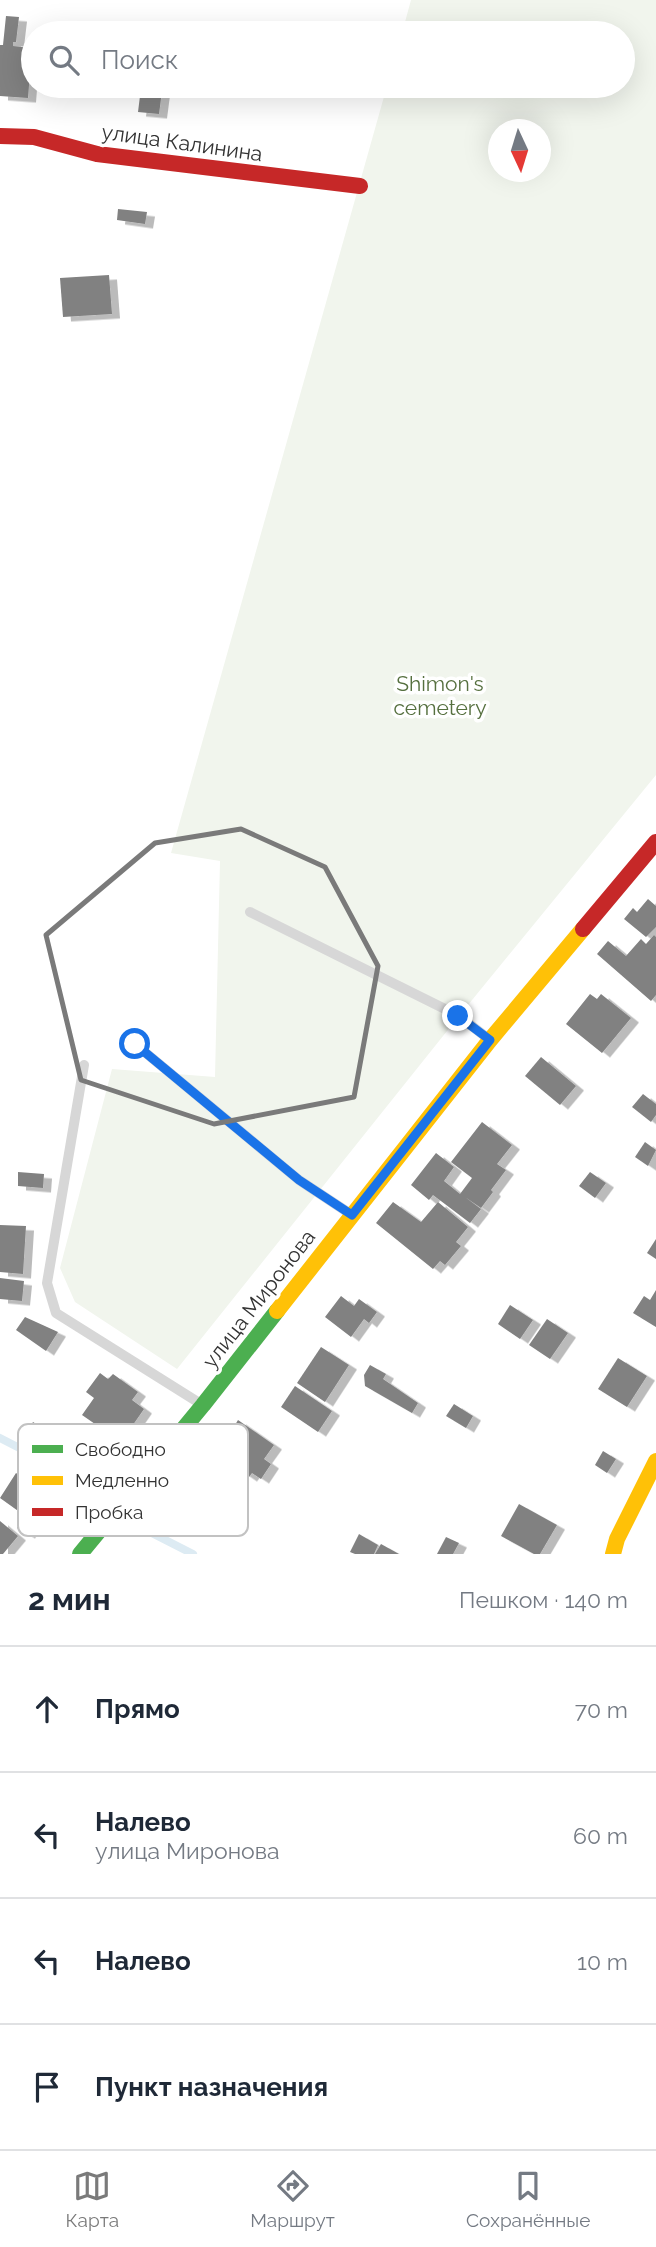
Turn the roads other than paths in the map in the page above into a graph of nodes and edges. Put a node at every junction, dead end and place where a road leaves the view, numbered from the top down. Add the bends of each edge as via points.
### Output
1 (0, 136) edge
2 (360, 186) dead end
3 (656, 842) edge
4 (250, 912) dead end
5 (490, 1040) junction
6 (135, 1044) dead end
7 (84, 1065) dead end
8 (352, 1215) junction
9 (203, 1405) junction
10 (187, 1424) edge
11 (656, 1461) edge
12 (95, 1536) edge
13 (80, 1554) edge
14 (612, 1554) edge

1 - 2 street, улица Калинина via 34,137 97,154
3 - 5 street, улица Миронова
4 - 5 lane via 458,1016
5 - 8 street, улица Миронова
6 - 8 lane via 299,1180
7 - 9 lane via 47,1283 56,1313
8 - 9 street, улица Миронова
9 - 10 street, улица Миронова
11 - 14 street
12 - 13 street, улица Миронова

